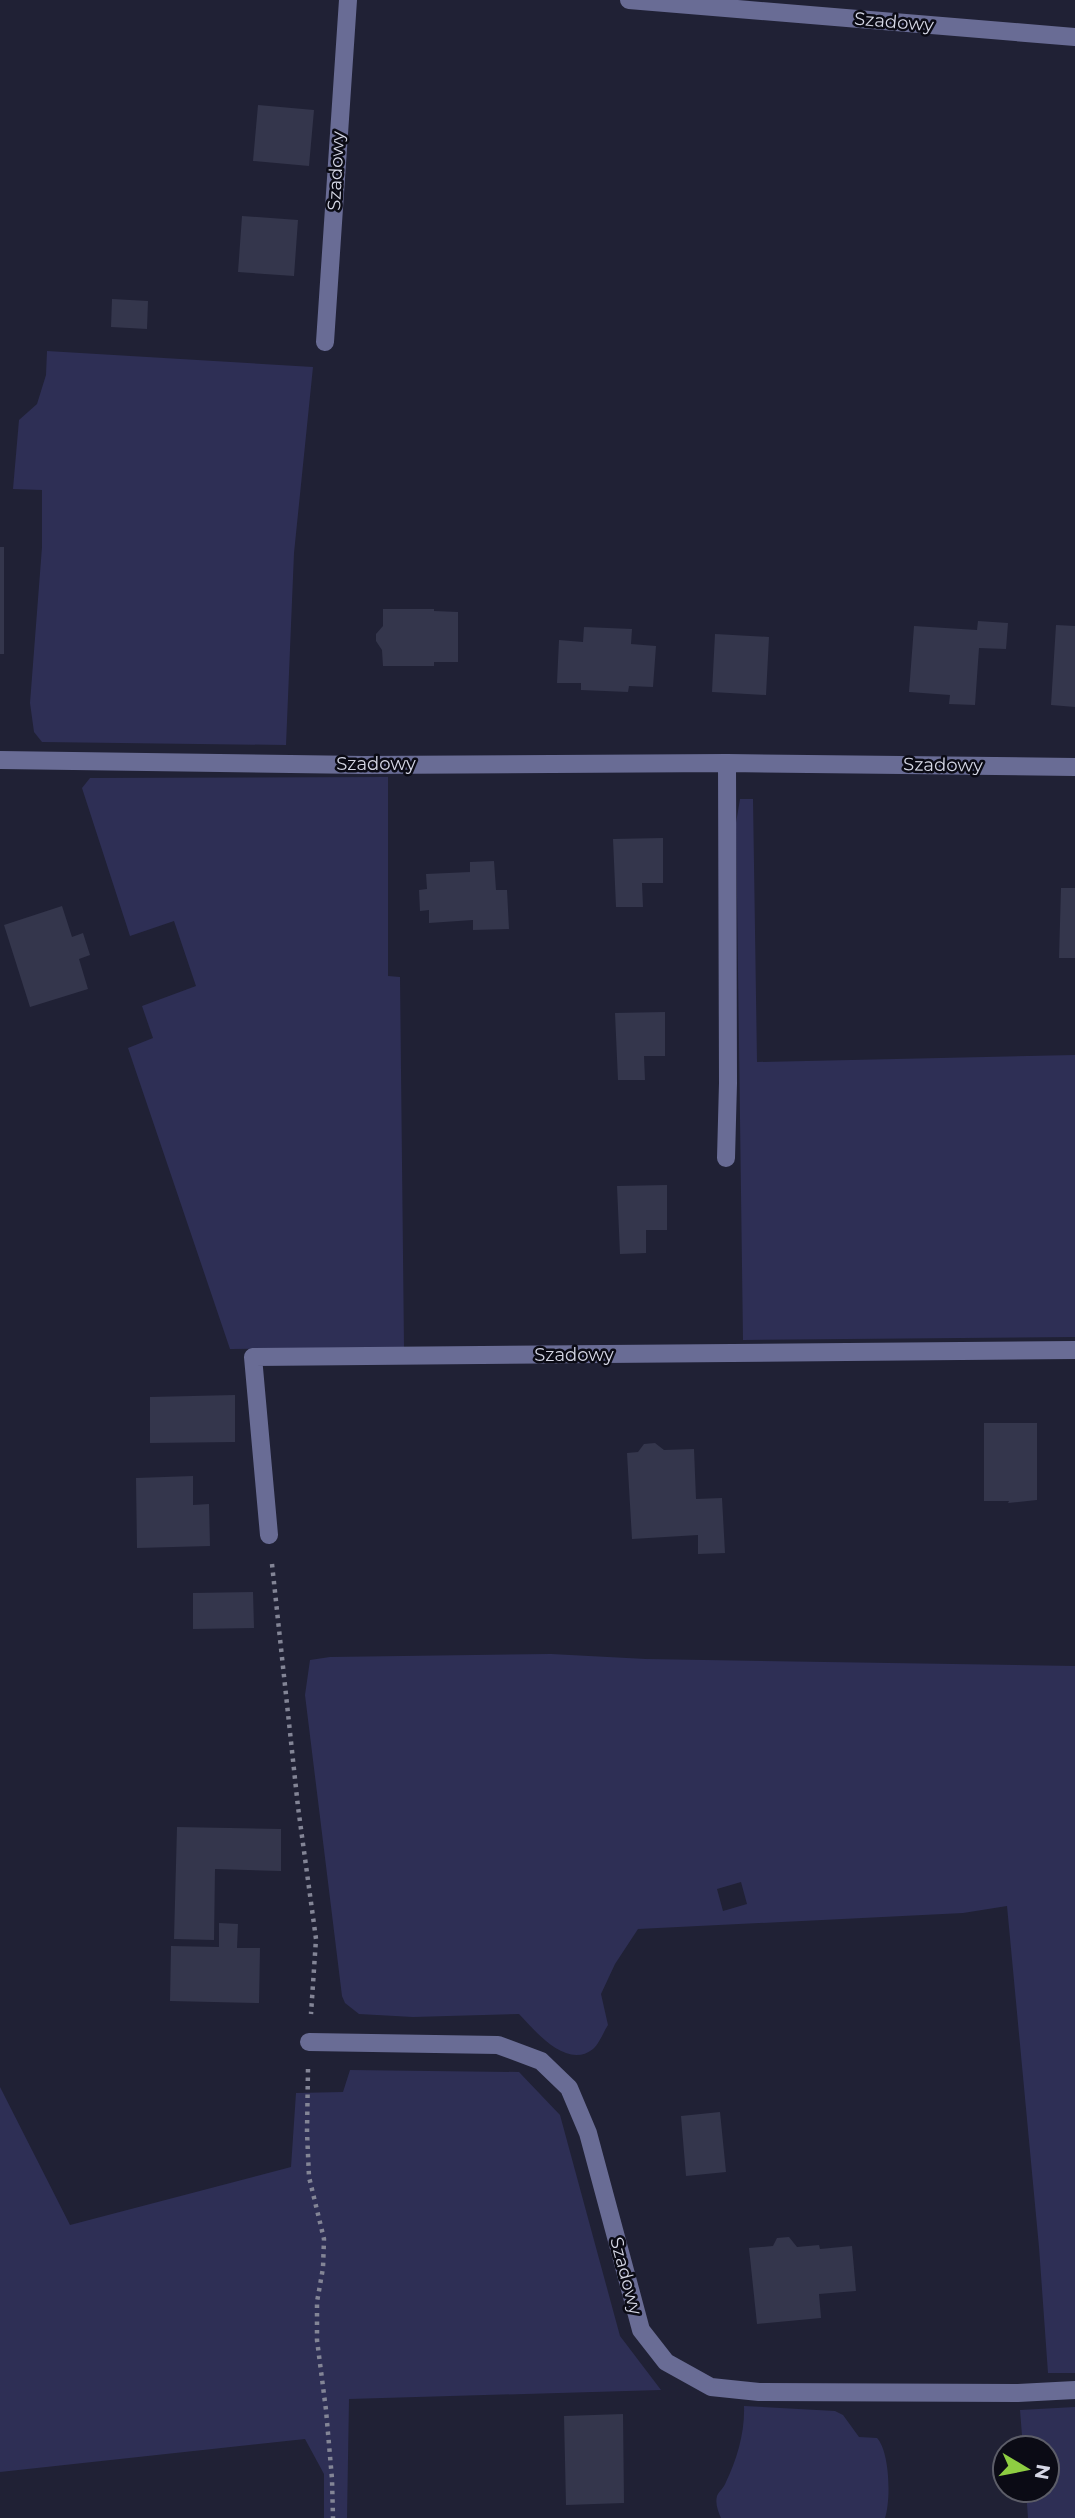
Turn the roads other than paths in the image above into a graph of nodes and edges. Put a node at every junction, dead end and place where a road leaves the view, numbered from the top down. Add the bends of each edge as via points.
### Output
1 (348, 0) edge
2 (629, 0) edge
3 (1075, 37) edge
4 (325, 342) dead end
5 (0, 760) edge
6 (727, 763) junction
7 (1075, 767) edge
8 (726, 1158) dead end
9 (1075, 1350) edge
10 (270, 1535) dead end
11 (309, 2042) dead end
12 (1075, 2390) edge

1 - 4 street, Szadowy
2 - 3 street, Szadowy
5 - 6 street, Szadowy via 363,765
6 - 7 street, Szadowy
6 - 8 street
9 - 10 street, Szadowy via 253,1357
11 - 12 street, Szadowy via 498,2045 541,2062 569,2088 588,2133 641,2330 666,2362 711,2387 759,2392

